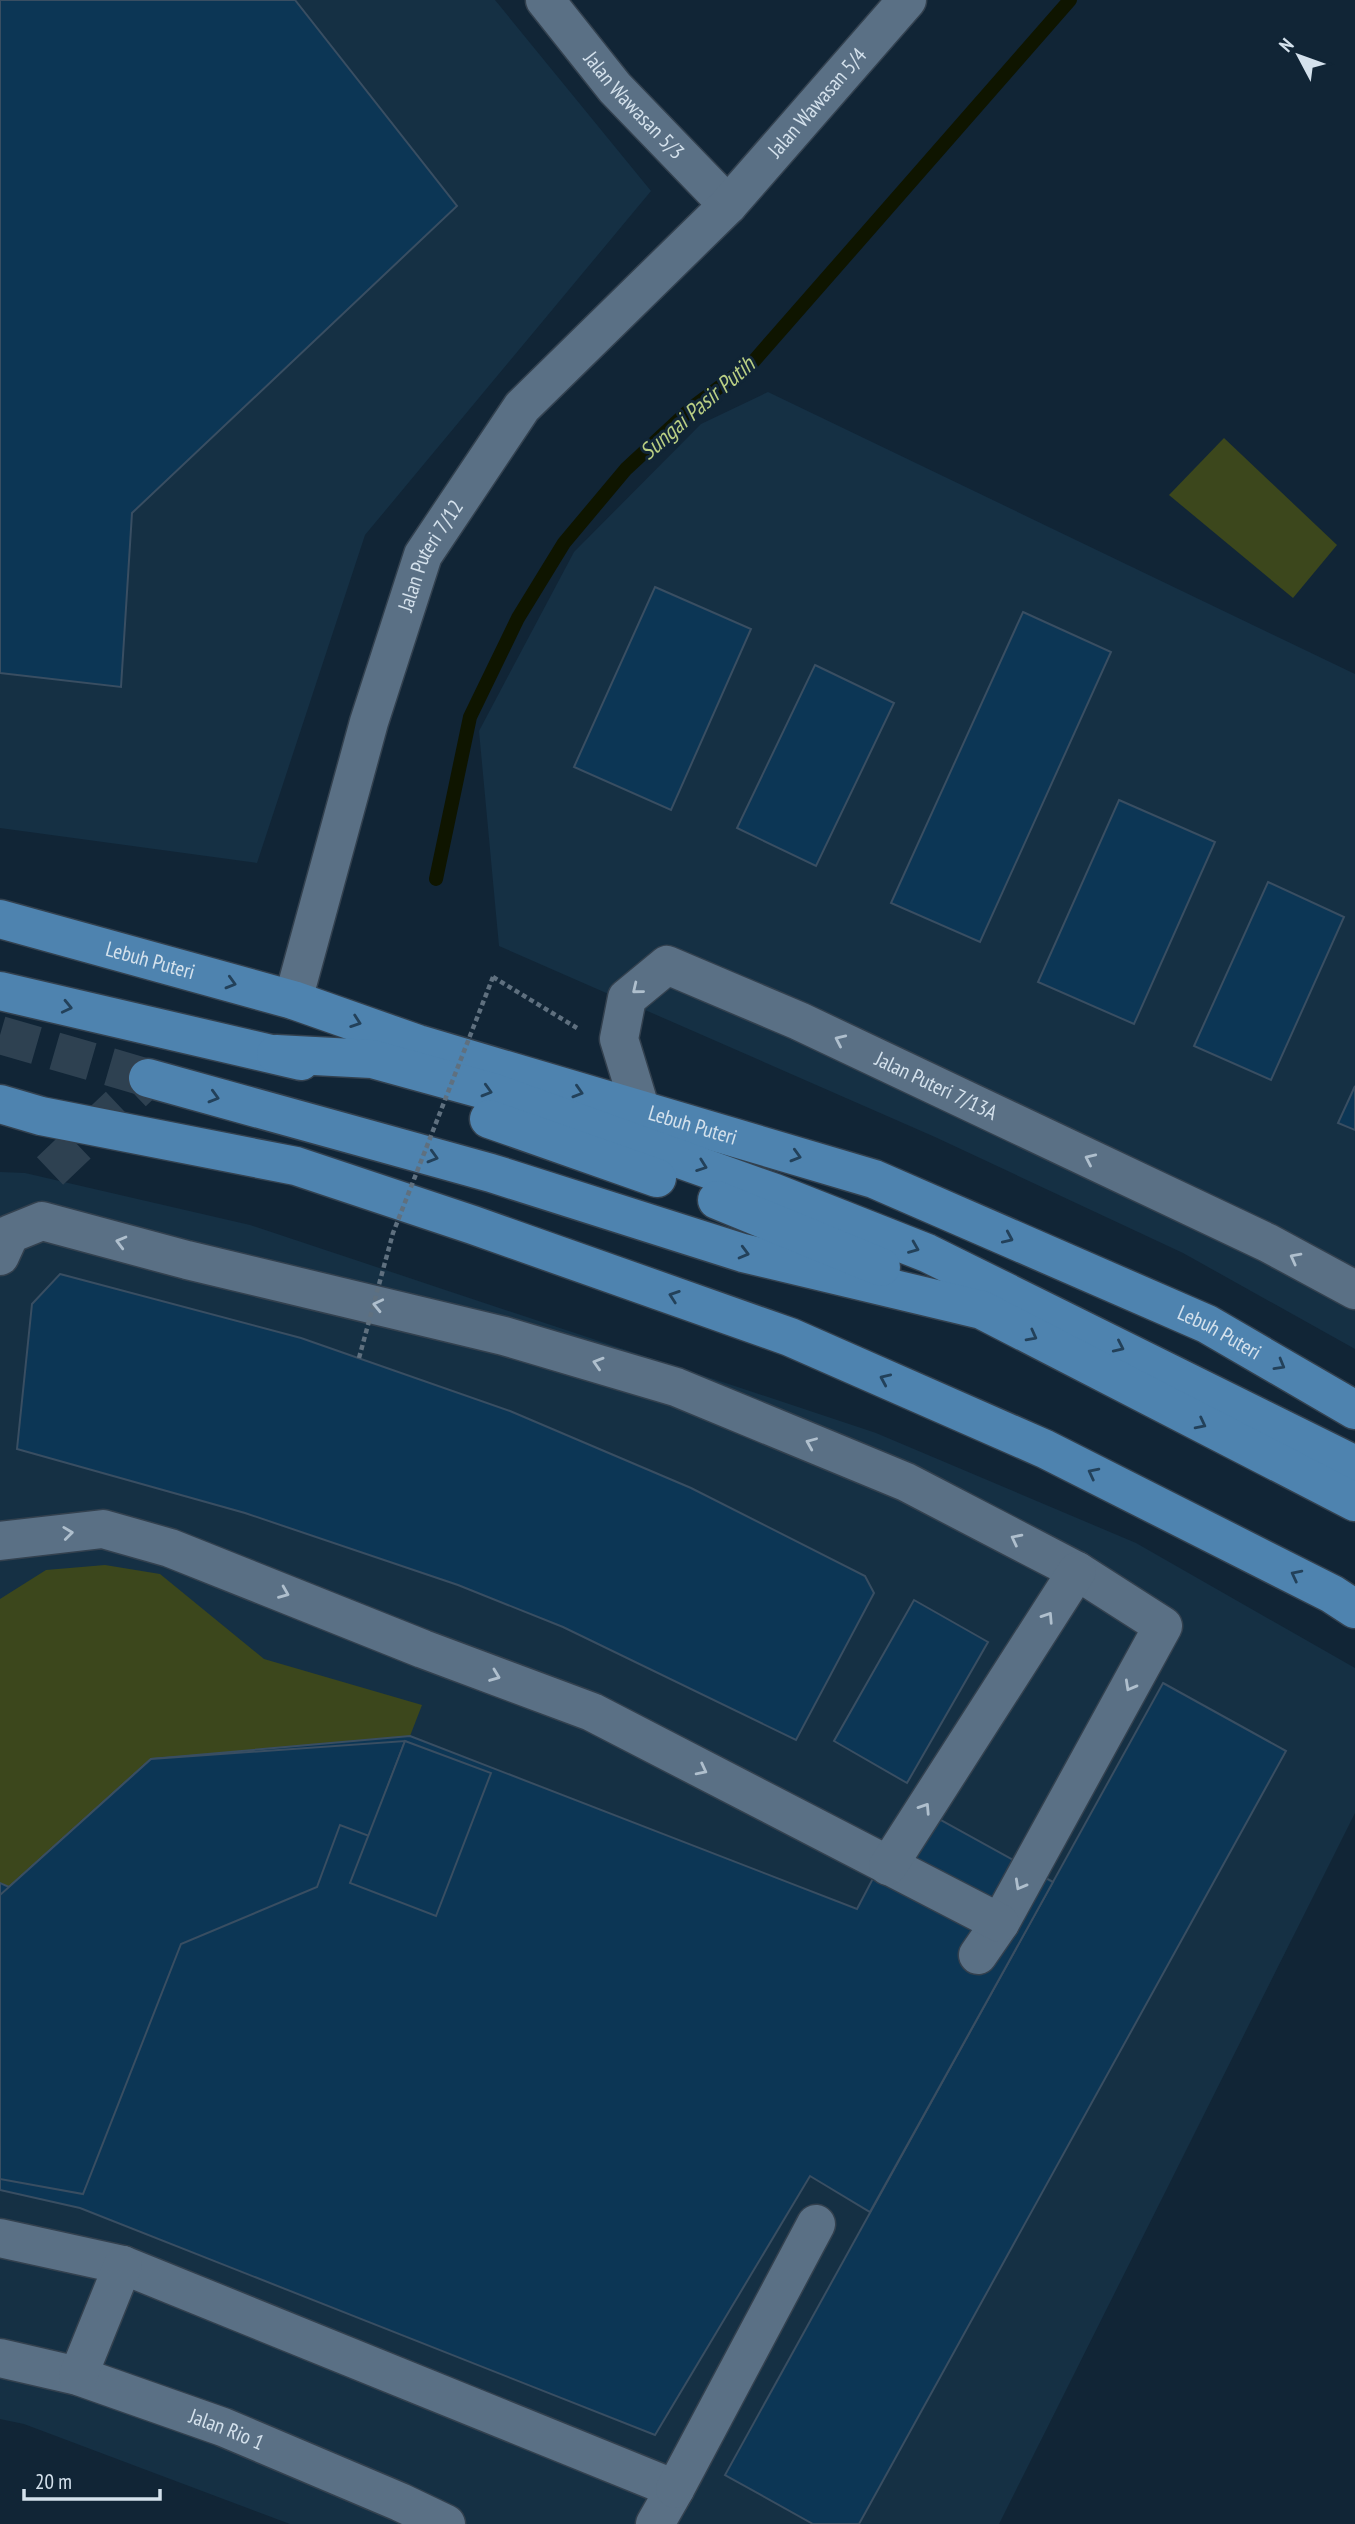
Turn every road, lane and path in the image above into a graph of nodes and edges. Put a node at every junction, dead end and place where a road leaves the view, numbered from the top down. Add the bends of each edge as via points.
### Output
1 (545, 0) edge
2 (906, 0) edge
3 (728, 205) junction
4 (0, 919) edge
5 (0, 991) edge
6 (293, 1000) junction
7 (577, 1028) dead end
8 (276, 1054) junction
9 (148, 1078) dead end
10 (0, 1104) edge
11 (640, 1111) junction
12 (41, 1115) junction
13 (0, 1124) edge
14 (0, 1256) edge
15 (1355, 1290) edge
16 (982, 1310) junction
17 (359, 1358) dead end
18 (1355, 1410) edge
19 (1355, 1465) edge
20 (1355, 1503) edge
21 (0, 1541) edge
22 (1077, 1571) junction
23 (1347, 1602) edge
24 (888, 1866) junction
25 (1000, 1923) junction
26 (978, 1955) dead end
27 (817, 2224) dead end
28 (0, 2238) edge
29 (123, 2265) junction
30 (0, 2358) edge
31 (78, 2376) junction
32 (675, 2489) junction
33 (446, 2524) edge
34 (655, 2524) edge

1 - 3 street, Jalan Wawasan 5/3 via 615,88
2 - 3 street, Jalan Wawasan 5/4
3 - 6 street, Jalan Puteri 7/12 via 522,407 423,555 369,722
4 -> 6 main road, Lebuh Puteri
5 -> 8 main road
6 -> 11 main road, Lebuh Puteri via 418,1044
7 - 17 path, bridge via 493,977 393,1233
8 - 16 main road via 405,1089 751,1212
8 -> 19 main road via 372,1059 452,1081 775,1193 927,1253
9 -> 16 main road via 491,1173 743,1253
10 - 12 main road
15 -> 11 street, Jalan Puteri 7/13A via 1268,1243 823,1032 667,965 626,998 619,1039
11 -> 18 main road, Lebuh Puteri via 874,1179 1208,1324
12 - 13 street
23 -> 12 main road via 1045,1449 790,1337 296,1166
22 -> 14 street via 906,1482 676,1387 504,1336 42,1221 10,1234
16 -> 20 main road
21 -> 24 street via 103,1529 170,1548 592,1712
24 -> 22 street
22 -> 25 street via 1163,1626
24 - 25 street
25 - 26 street
27 - 32 street
28 - 29 street
29 - 31 street
29 - 32 street
30 - 31 street, Jalan Rio 1
31 - 33 street, Jalan Rio 1 via 223,2427
32 - 34 street

